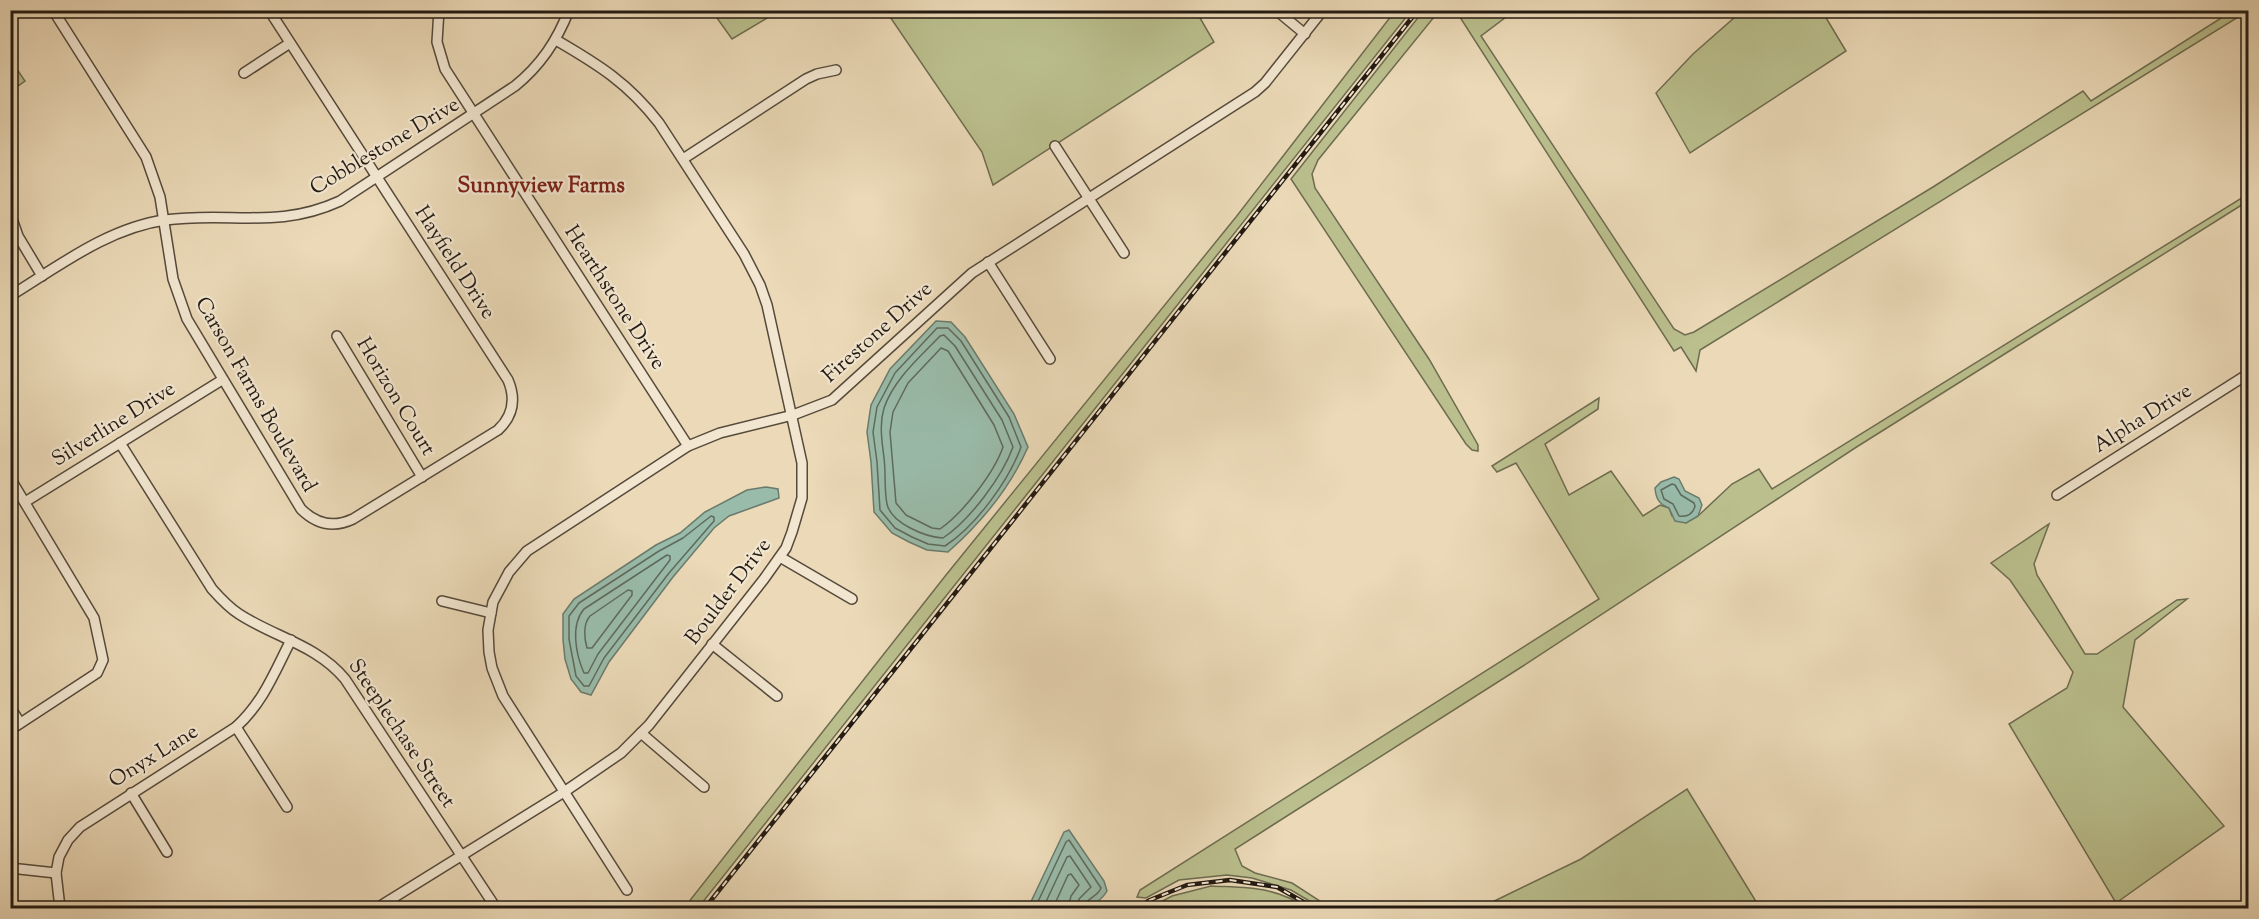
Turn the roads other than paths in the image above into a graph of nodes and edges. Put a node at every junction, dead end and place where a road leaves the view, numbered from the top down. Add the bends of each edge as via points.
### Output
1 (269, 10) edge
2 (439, 10) edge
3 (569, 10) edge
4 (1276, 10) edge
5 (1323, 10) edge
6 (57, 12) edge
7 (1305, 34) junction
8 (556, 40) junction
9 (290, 43) junction
10 (836, 70) dead end
11 (244, 73) dead end
12 (473, 114) junction
13 (1055, 146) dead end
14 (682, 159) junction
15 (377, 177) junction
16 (1089, 198) junction
17 (10, 213) edge
18 (164, 220) junction
19 (1124, 253) dead end
20 (988, 262) junction
21 (42, 276) junction
22 (10, 296) edge
23 (337, 336) dead end
24 (1050, 359) dead end
25 (2248, 374) edge
26 (222, 380) junction
27 (793, 415) junction
28 (120, 442) junction
29 (688, 446) junction
30 (422, 477) junction
31 (10, 478) edge
32 (2057, 495) dead end
33 (25, 502) junction
34 (780, 557) junction
35 (852, 599) dead end
36 (442, 601) dead end
37 (491, 613) junction
38 (291, 640) junction
39 (712, 644) junction
40 (777, 696) dead end
41 (10, 707) edge
42 (20, 723) junction
43 (236, 727) junction
44 (10, 729) edge
45 (641, 733) junction
46 (704, 787) dead end
47 (564, 792) junction
48 (130, 794) junction
49 (287, 807) dead end
50 (167, 852) dead end
51 (462, 856) junction
52 (10, 868) edge
53 (56, 873) junction
54 (627, 890) dead end
55 (60, 909) edge
56 (377, 909) edge
57 (496, 909) edge

1 - 9 street, Hayfield Drive
2 - 12 street, Hearthstone Drive via 440,57
3 - 8 street, Cobblestone Drive
4 - 7 street
5 - 7 street, Firestone Drive
6 - 18 street, Carson Farms Boulevard via 138,142 154,177
7 - 16 street, Firestone Drive via 1255,92
8 - 12 street, Cobblestone Drive via 527,76
8 - 14 street, Boulder Drive via 630,89 659,123
9 - 11 street
9 - 15 street, Hayfield Drive
10 - 14 street via 806,79
12 - 15 street, Cobblestone Drive
12 - 29 street, Hearthstone Drive
13 - 16 street
14 - 27 street, Boulder Drive via 760,285
15 - 18 street, Cobblestone Drive via 340,201 306,214 272,219
15 - 30 street, Hayfield Drive via 512,388 512,408 498,430
16 - 19 street
16 - 20 street, Firestone Drive
17 - 21 street via 18,236
18 - 21 street, Cobblestone Drive via 104,240
18 - 26 street, Carson Farms Boulevard via 179,299 194,334
20 - 24 street
20 - 27 street, Firestone Drive via 956,286 832,400
21 - 22 street, Cobblestone Drive
23 - 30 street, Horizon Court
25 - 32 street, Alpha Drive
26 - 28 street, Silverline Drive
26 - 30 street, Carson Farms Boulevard via 302,509 316,521 344,523
27 - 29 street, Firestone Drive via 720,433
27 - 34 street, Boulder Drive via 802,463 802,498
28 - 33 street, Silverline Drive
28 - 38 street, Steeplechase Street via 212,589 240,615
29 - 37 street, Firestone Drive via 527,550 509,572
31 - 33 street
33 - 42 street via 94,618 103,660 97,673
34 - 35 street
34 - 39 street, Boulder Drive
36 - 37 street
37 - 47 street, Firestone Drive via 489,652 497,683
38 - 43 street, Onyx Lane via 263,696
38 - 51 street, Steeplechase Street via 334,666 345,679
39 - 40 street
39 - 45 street, Boulder Drive
41 - 42 street
42 - 44 street
43 - 48 street, Onyx Lane
43 - 49 street
45 - 46 street
45 - 47 street, Boulder Drive via 621,753
47 - 51 street, Boulder Drive
47 - 54 street, Firestone Drive
48 - 50 street
48 - 53 street, Onyx Lane via 74,833 59,857
51 - 56 street, Boulder Drive
51 - 57 street, Steeplechase Street
52 - 53 street
53 - 55 street, Onyx Lane

